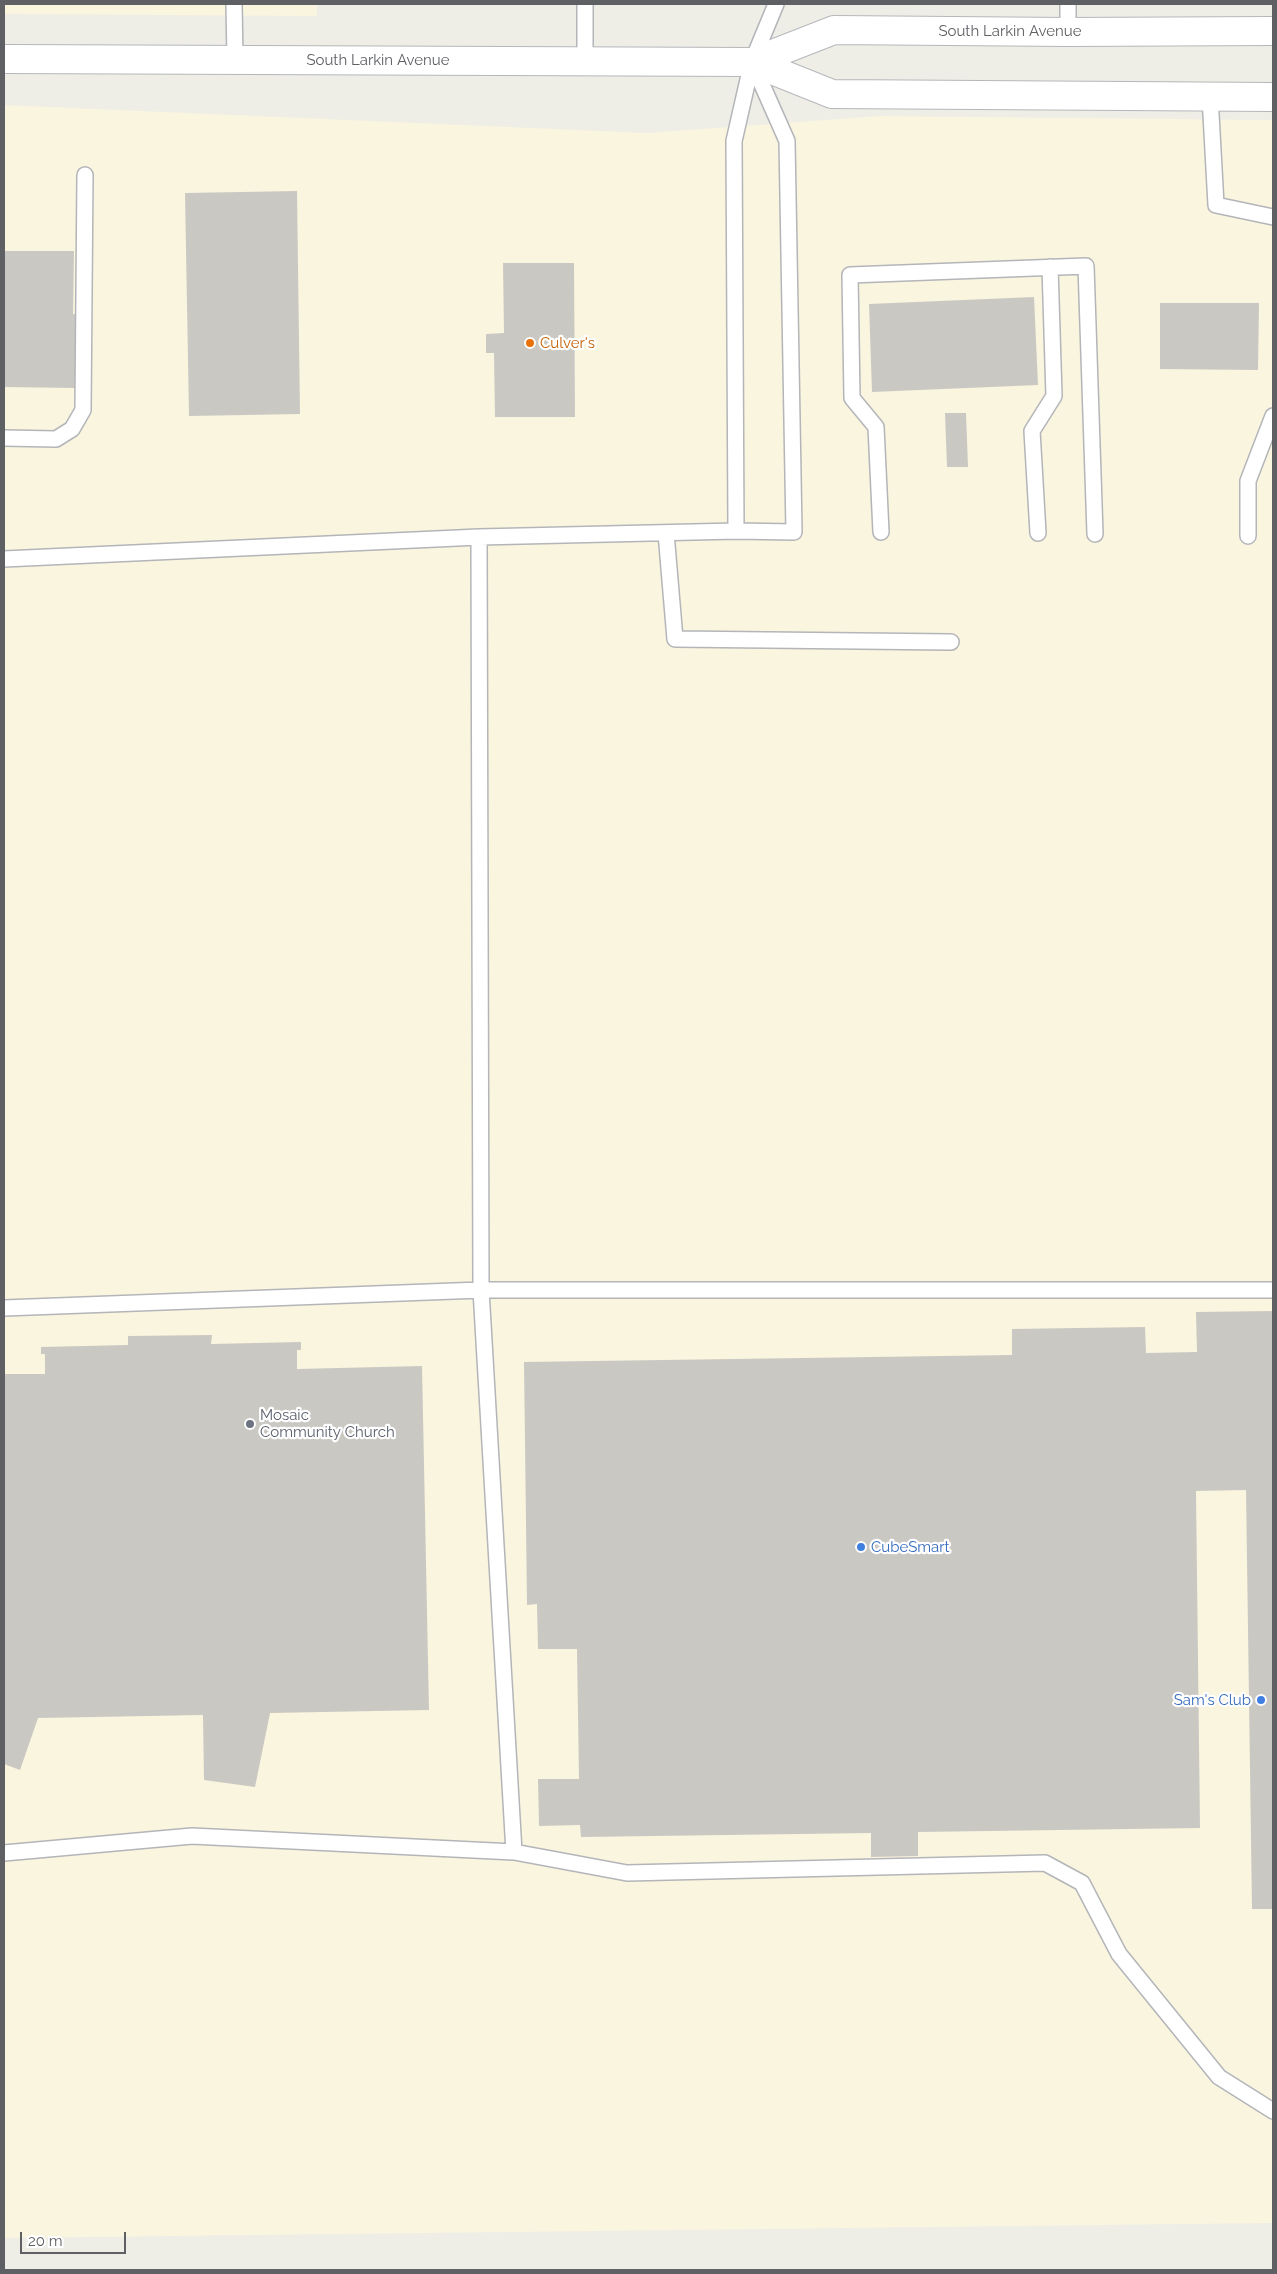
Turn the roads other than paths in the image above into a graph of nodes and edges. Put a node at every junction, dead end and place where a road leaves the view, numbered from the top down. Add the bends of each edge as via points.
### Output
1 (234, 4) edge
2 (585, 4) edge
3 (776, 4) edge
4 (1068, 4) edge
5 (1273, 31) edge
6 (1068, 32) junction
7 (4, 58) edge
8 (235, 59) junction
9 (585, 61) junction
10 (752, 62) junction
11 (1210, 96) junction
12 (1273, 97) edge
13 (85, 175) dead end
14 (1273, 217) edge
15 (1050, 267) junction
16 (1273, 416) edge
17 (4, 438) edge
18 (736, 531) junction
19 (881, 532) dead end
20 (666, 533) junction
21 (1038, 533) dead end
22 (1095, 534) dead end
23 (1248, 536) dead end
24 (478, 537) junction
25 (4, 559) edge
26 (952, 642) dead end
27 (481, 1290) junction
28 (1273, 1290) edge
29 (4, 1308) edge
30 (514, 1852) junction
31 (4, 1853) edge
32 (1273, 2111) edge

1 - 8 lane
2 - 9 lane
3 - 10 lane
4 - 6 lane
5 - 6 main road, South Larkin Avenue
6 - 10 main road, South Larkin Avenue via 834,30
7 - 8 main road, South Larkin Avenue
8 - 9 main road, South Larkin Avenue
9 - 10 main road, South Larkin Avenue
10 - 11 main road, South Larkin Avenue via 832,94
10 - 18 lane via 734,140
10 - 18 lane via 787,141 794,532
11 - 12 main road, South Larkin Avenue
11 - 14 lane via 1216,205
13 - 17 lane via 83,410 72,429 56,439
15 - 19 lane via 850,274 852,398 876,427
15 - 21 lane via 1054,396 1032,432
15 - 22 lane via 1086,266
16 - 23 lane via 1248,481
18 - 20 lane
20 - 24 lane
20 - 26 lane via 675,639
24 - 25 lane
24 - 27 lane
27 - 28 lane
27 - 29 lane
27 - 30 lane
30 - 31 lane via 192,1836
30 - 32 lane via 627,1873 1046,1862 1082,1883 1119,1954 1219,2077

